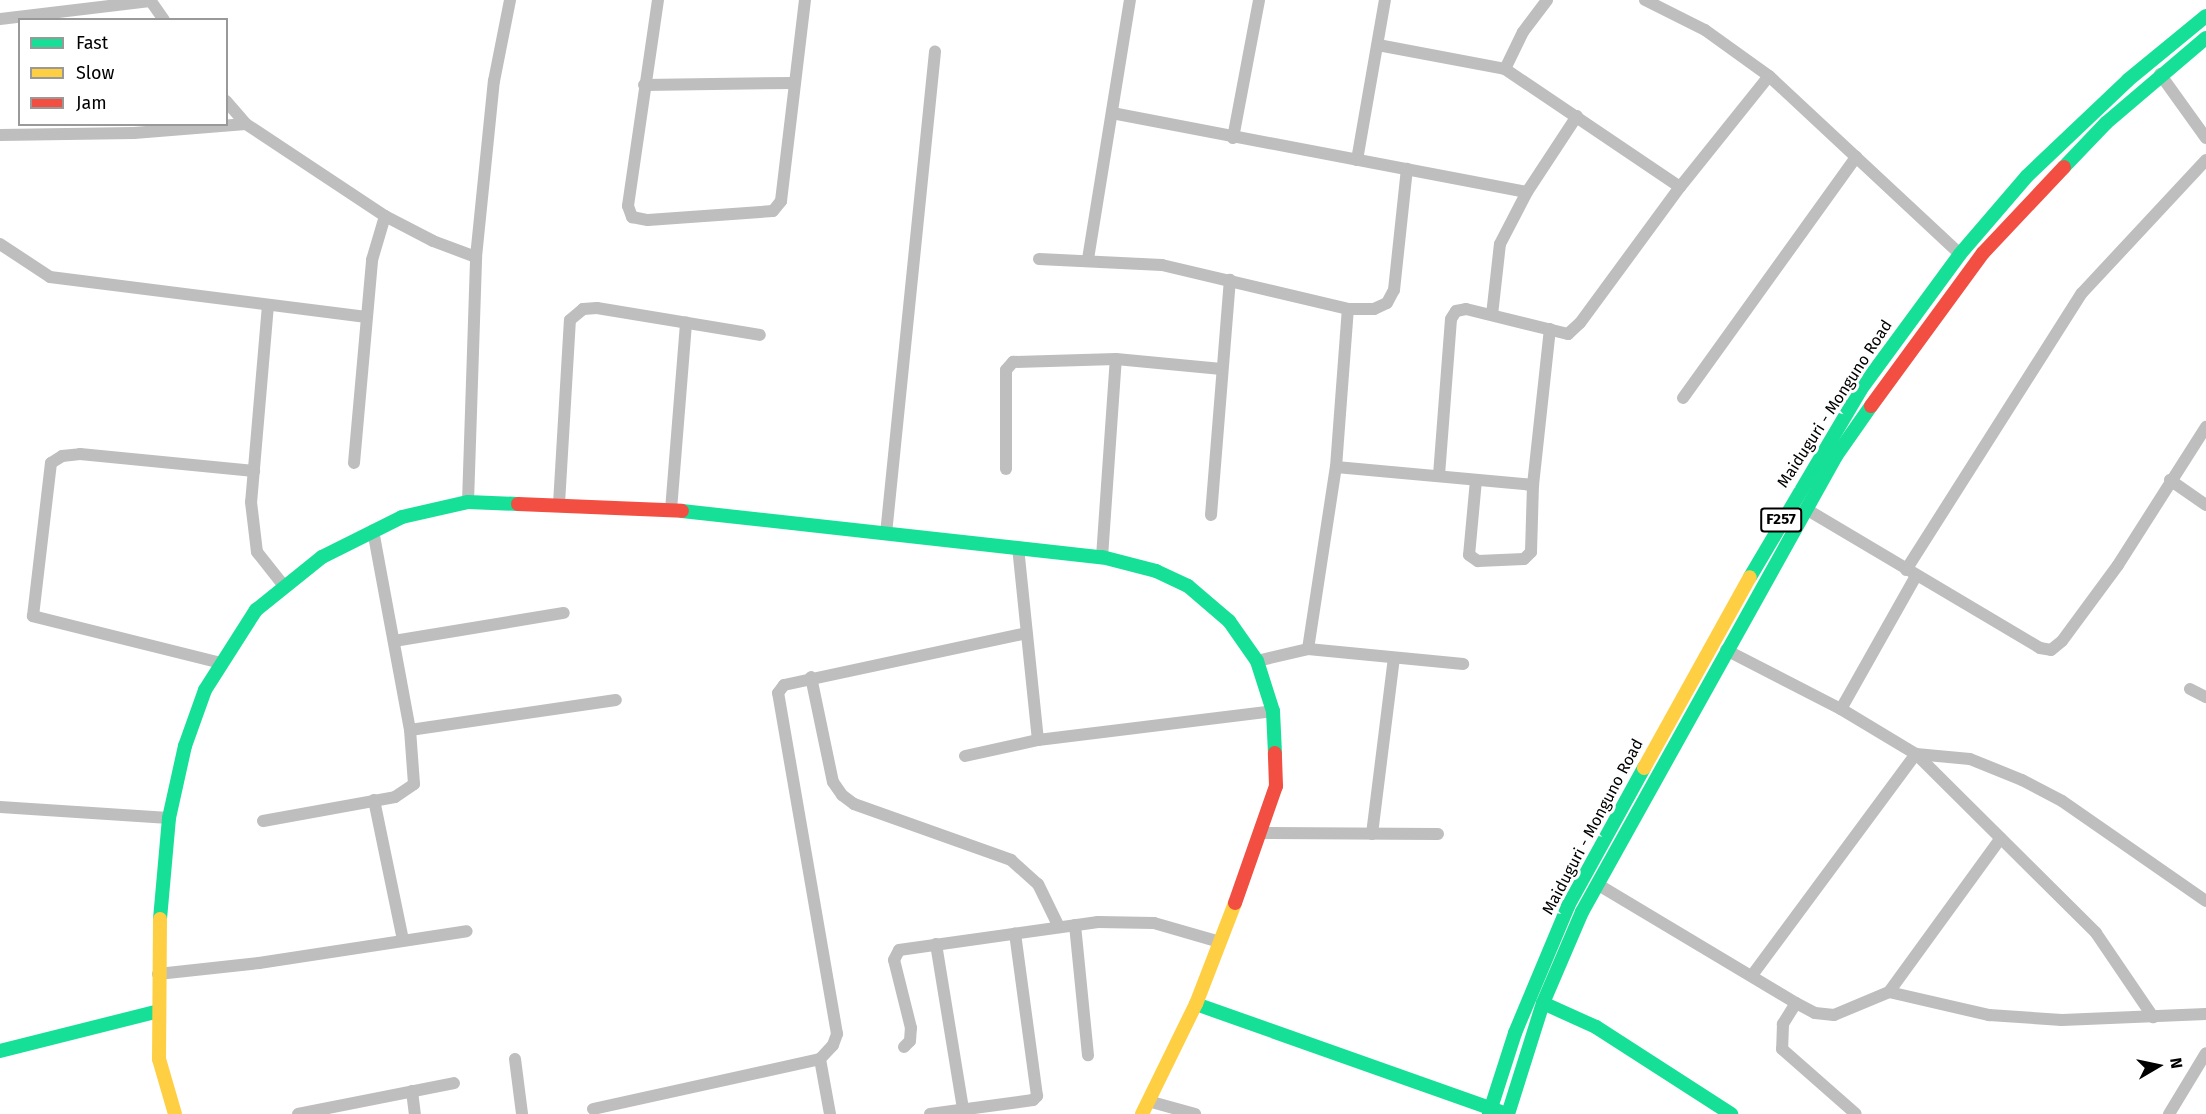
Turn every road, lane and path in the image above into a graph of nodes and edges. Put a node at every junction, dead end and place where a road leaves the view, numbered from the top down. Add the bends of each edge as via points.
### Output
1 (150, 0) edge
2 (510, 0) edge
3 (658, 0) edge
4 (805, 0) edge
5 (1130, 0) edge
6 (1259, 0) edge
7 (1384, 0) edge
8 (1547, 0) edge
9 (1645, 0) edge
10 (2206, 16) edge
11 (163, 18) edge
12 (0, 19) edge
13 (2206, 38) edge
14 (1378, 45) junction
15 (935, 51) dead end
16 (1505, 69) junction
17 (2160, 74) junction
18 (1769, 76) junction
19 (794, 83) junction
20 (644, 85) junction
21 (228, 102) edge
22 (1112, 112) junction
23 (1577, 116) junction
24 (246, 124) junction
25 (228, 125) edge
26 (221, 126) edge
27 (0, 135) edge
28 (1233, 138) junction
29 (2206, 138) edge
30 (1856, 157) junction
31 (1357, 160) junction
32 (2206, 160) edge
33 (1407, 169) junction
34 (1680, 187) junction
35 (1527, 192) junction
36 (385, 216) junction
37 (0, 244) edge
38 (1960, 254) junction
39 (476, 257) junction
40 (1039, 259) dead end
41 (1088, 259) junction
42 (1230, 280) junction
43 (268, 305) junction
44 (1348, 309) junction
45 (1492, 315) junction
46 (366, 317) junction
47 (686, 323) junction
48 (1550, 329) junction
49 (760, 335) dead end
50 (1116, 359) junction
51 (1222, 369) junction
52 (1683, 398) dead end
53 (2206, 427) edge
54 (354, 463) dead end
55 (1336, 468) junction
56 (1006, 469) dead end
57 (254, 471) junction
58 (1439, 475) junction
59 (1476, 480) junction
60 (2170, 480) junction
61 (1533, 485) junction
62 (468, 502) junction
63 (559, 504) junction
64 (2206, 505) edge
65 (1806, 509) junction
66 (672, 510) junction
67 (1211, 515) dead end
68 (373, 530) junction
69 (886, 534) junction
70 (1018, 547) junction
71 (1102, 557) junction
72 (1911, 573) junction
73 (284, 586) junction
74 (564, 613) dead end
75 (1026, 633) junction
76 (394, 641) junction
77 (1308, 649) junction
78 (1726, 650) junction
79 (1394, 658) junction
80 (1257, 661) junction
81 (220, 663) junction
82 (1463, 664) dead end
83 (811, 677) junction
84 (2190, 689) dead end
85 (2206, 697) edge
86 (616, 700) dead end
87 (1841, 709) junction
88 (1273, 711) junction
89 (410, 729) junction
90 (1038, 740) junction
91 (1916, 754) junction
92 (965, 756) dead end
93 (374, 801) junction
94 (0, 807) edge
95 (169, 818) junction
96 (263, 821) dead end
97 (1262, 833) junction
98 (1372, 834) junction
99 (1438, 834) dead end
100 (2001, 838) junction
101 (1598, 884) junction
102 (2206, 901) edge
103 (1075, 925) junction
104 (1059, 927) junction
105 (467, 931) dead end
106 (1015, 933) junction
107 (403, 940) junction
108 (1220, 942) junction
109 (936, 944) junction
110 (158, 974) junction
111 (1753, 974) junction
112 (1889, 992) junction
113 (1543, 1003) junction
114 (1796, 1003) junction
115 (1196, 1004) junction
116 (159, 1011) junction
117 (2206, 1014) edge
118 (2153, 1017) junction
119 (904, 1047) dead end
120 (0, 1051) edge
121 (2206, 1053) edge
122 (1088, 1055) dead end
123 (515, 1059) dead end
124 (820, 1059) junction
125 (453, 1083) dead end
126 (412, 1091) junction
127 (1145, 1108) edge
128 (593, 1109) dead end
129 (963, 1109) junction
130 (1490, 1111) edge
131 (175, 1114) edge
132 (298, 1114) edge
133 (415, 1114) edge
134 (522, 1114) edge
135 (830, 1114) edge
136 (932, 1114) edge
137 (1195, 1114) edge
138 (1507, 1114) edge
139 (1731, 1114) edge
140 (1856, 1114) edge
141 (2169, 1114) edge

1 - 11 street
1 - 12 street
2 - 39 street via 494,81
3 - 20 street
4 - 19 street
5 - 22 street
6 - 28 street
7 - 14 street
8 - 16 street via 1523,32
9 - 18 street via 1705,30
10 - 38 street, Maiduguri - Monguno Road / F257 via 2070,135
13 - 17 street, Maiduguri - Monguno Road / F257
14 - 16 street
14 - 31 street
15 - 69 street
16 - 23 street
17 - 29 street
17 - 65 street, Maiduguri - Monguno Road / F257 via 2098,131 1983,253 1881,390
18 - 30 street
18 - 34 street
19 - 20 street
19 - 20 street via 781,201 773,211 648,220 632,217 628,206
21 - 24 street
22 - 28 street
22 - 41 street
23 - 34 street
23 - 35 street
24 - 25 street
24 - 36 street
26 - 27 street via 134,133
28 - 31 street
30 - 38 street
30 - 52 street
31 - 33 street
32 - 72 street via 2082,293
33 - 35 street
33 - 44 street via 1394,290 1387,303 1374,309
34 - 48 street via 1580,323 1568,334
35 - 45 street via 1500,244
36 - 39 street via 433,241
36 - 46 street via 372,260
37 - 43 street via 50,277
38 - 130 street, Maiduguri - Monguno Road / F257 via 1861,390 1789,505 1615,816 1568,906 1515,1033
39 - 62 street
40 - 41 street
41 - 42 street via 1162,266
42 - 44 street
42 - 51 street
43 - 46 street
43 - 57 street
44 - 55 street
45 - 48 street
45 - 58 street via 1466,309 1451,318
46 - 54 street
47 - 49 street
47 - 63 street via 597,308 583,309 570,320
47 - 66 street
48 - 61 street
50 - 51 street
50 - 56 street via 1013,362 1006,370
50 - 71 street
51 - 67 street
53 - 60 street
55 - 58 street
55 - 77 street
57 - 73 street via 251,502 257,552
57 - 81 street via 80,454 62,456 51,463 33,616
58 - 59 street
59 - 61 street
59 - 61 street via 1469,555 1478,561 1510,562 1524,559 1531,552
60 - 64 street
60 - 72 street via 2118,565 2062,641 2051,650 2040,648
62 - 63 street
62 - 68 street via 402,517
63 - 66 street
65 - 72 street
65 - 78 street, Maiduguri - Monguno Road / F257
66 - 69 street
68 - 73 street via 322,556
68 - 76 street
69 - 70 street
70 - 71 street
70 - 75 street
71 - 80 street via 1156,571 1188,586 1229,621
72 - 87 street
73 - 81 street via 256,610
74 - 76 street
75 - 83 street
75 - 90 street
76 - 89 street
77 - 79 street
77 - 80 street
78 - 87 street
78 - 101 street, Maiduguri - Monguno Road / F257
79 - 82 street
79 - 98 street
80 - 88 street
81 - 95 street via 205,690 185,746
83 - 104 street via 833,782 842,795 854,804 1011,860 1038,884
83 - 124 street via 784,685 778,693 837,1034 833,1046
84 - 85 street
86 - 89 street
87 - 91 street
88 - 90 street
88 - 97 street via 1276,786
89 - 93 street via 414,784 395,797
90 - 92 street
91 - 100 street
91 - 102 street via 1970,759 2022,780 2062,801
91 - 111 street
93 - 96 street
93 - 107 street
94 - 95 street
95 - 110 street
97 - 98 street
97 - 108 street
98 - 99 street
100 - 112 street
100 - 118 street via 2096,933
101 - 111 street
101 - 113 street, Maiduguri - Monguno Road / F257
103 - 104 street
103 - 108 street via 1154,924
103 - 122 street
104 - 106 street
105 - 107 street
106 - 109 street
106 - 129 street via 1037,1096 1033,1100
107 - 110 street via 260,963
108 - 115 street
109 - 119 street via 895,953 911,1028 910,1041
109 - 129 street
110 - 116 street
111 - 114 street
112 - 114 street via 1834,1015 1815,1013
112 - 118 street via 1989,1015 2062,1020
113 - 138 street, Maiduguri - Monguno Road / F257
113 - 139 street via 1596,1027
114 - 140 street via 1783,1024 1782,1049
115 - 127 street
115 - 130 street
116 - 120 street
116 - 131 street via 159,1059
117 - 118 street
121 - 141 street
123 - 134 street
124 - 128 street
124 - 135 street
125 - 126 street
126 - 132 street
126 - 133 street
127 - 137 street
129 - 136 street
130 - 138 street

